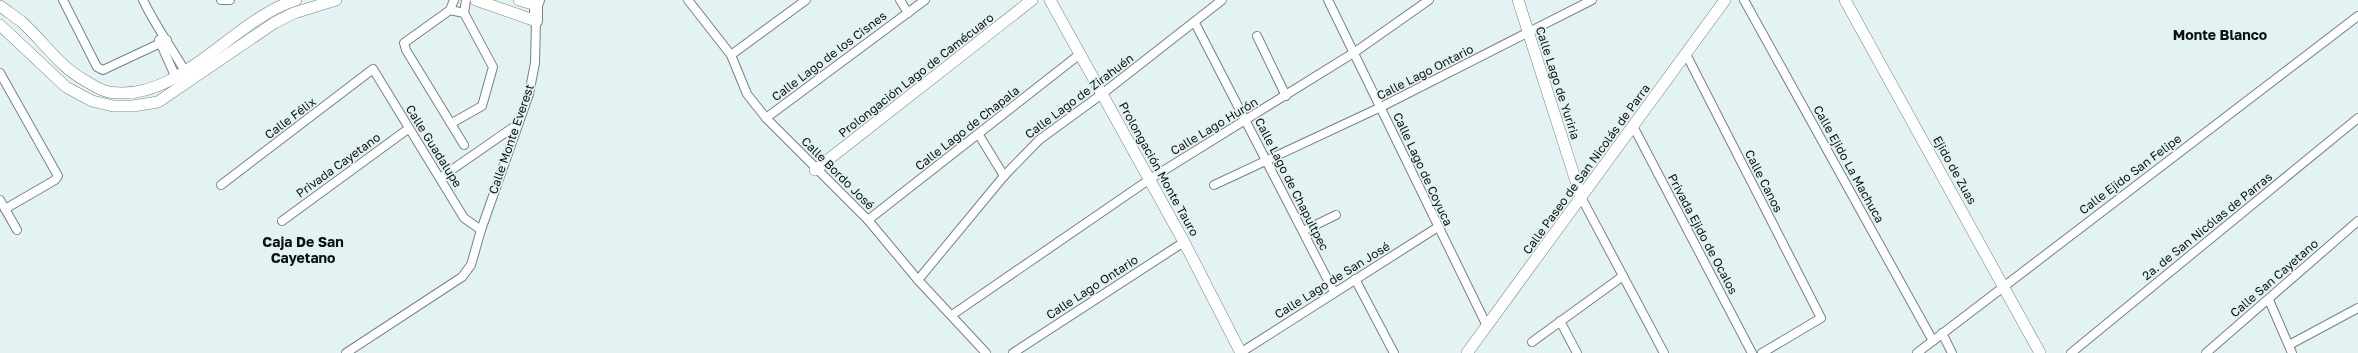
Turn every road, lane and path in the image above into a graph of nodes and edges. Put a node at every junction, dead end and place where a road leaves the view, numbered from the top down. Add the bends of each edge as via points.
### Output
1 (63, 0) edge
2 (143, 0) edge
3 (221, 0) edge
4 (230, 0) edge
5 (336, 0) edge
6 (454, 0) edge
7 (466, 0) edge
8 (476, 0) edge
9 (519, 0) edge
10 (688, 0) edge
11 (806, 0) edge
12 (900, 0) edge
13 (925, 0) edge
14 (1032, 0) edge
15 (1050, 0) edge
16 (1222, 0) edge
17 (1328, 0) edge
18 (1429, 0) edge
19 (1518, 0) edge
20 (1592, 0) edge
21 (1725, 0) edge
22 (1744, 0) edge
23 (1845, 0) edge
24 (287, 1) edge
25 (537, 3) edge
26 (0, 6) edge
27 (450, 10) junction
28 (464, 13) junction
29 (908, 13) junction
30 (290, 15) junction
31 (2358, 16) edge
32 (536, 21) junction
33 (1195, 23) junction
34 (0, 25) edge
35 (158, 32) junction
36 (1528, 33) junction
37 (1257, 36) dead end
38 (168, 40) junction
39 (159, 44) junction
40 (1355, 52) junction
41 (1080, 54) junction
42 (1686, 54) junction
43 (731, 55) junction
44 (373, 69) joint
45 (0, 73) edge
46 (180, 74) junction
47 (190, 81) junction
48 (181, 88) junction
49 (1102, 94) junction
50 (1286, 96) junction
51 (1381, 107) junction
52 (766, 118) junction
53 (2358, 118) edge
54 (1246, 121) junction
55 (452, 123) junction
56 (516, 126) junction
57 (1633, 126) junction
58 (408, 129) junction
59 (979, 135) junction
60 (464, 145) dead end
61 (1266, 161) junction
62 (815, 170) junction
63 (1004, 176) junction
64 (440, 178) junction
65 (1150, 180) junction
66 (1214, 184) dead end
67 (221, 185) dead end
68 (1581, 197) junction
69 (0, 200) edge
70 (5, 209) junction
71 (1336, 215) dead end
72 (868, 220) junction
73 (282, 221) dead end
74 (2358, 221) edge
75 (1438, 227) junction
76 (17, 230) dead end
77 (481, 230) junction
78 (1303, 231) junction
79 (1184, 242) junction
80 (1623, 276) junction
81 (1354, 279) junction
82 (918, 280) junction
83 (2004, 285) junction
84 (1334, 292) junction
85 (2269, 300) junction
86 (2358, 308) edge
87 (952, 315) junction
88 (1560, 321) junction
89 (1487, 326) junction
90 (1942, 333) junction
91 (1933, 341) junction
92 (1532, 342) dead end
93 (2290, 349) edge
94 (346, 353) edge
95 (986, 353) edge
96 (1013, 353) edge
97 (1241, 353) edge
98 (1394, 353) edge
99 (1467, 353) edge
100 (1577, 353) edge
101 (1664, 353) edge
102 (1752, 353) edge
103 (1762, 353) edge
104 (1917, 353) edge
105 (1952, 353) edge
106 (2040, 353) edge
107 (2071, 353) edge
108 (2206, 353) edge

1 - 39 street via 97,67 103,70
2 - 35 street
3 - 4 street
5 - 30 street
6 - 27 street
7 - 28 street
8 - 32 street
9 - 25 street
10 - 43 street, Calle Bordo José
11 - 43 street
12 - 29 street
13 - 29 street, Calle Lago de los Cisnes
14 - 62 street, Prolongación Lago de Camécuaro
15 - 41 street, Prolongación Monte Tauro
16 - 33 street, Calle Lago de Zirahuén
17 - 40 street, Calle Lago de Coyuca
18 - 40 street, Calle Lago Hurón
19 - 36 street, Calle Lago de Yuriria
20 - 36 street, Calle Lago Ontario
21 - 42 street, Calle Paseo de San Nicolás de Parra
22 - 91 street, Calle Ejido La Machuca
23 - 83 street, Ejido de Zuas
24 - 30 street
24 - 46 street
25 - 32 main road, Calle Monte Everest
26 - 46 street via 22,23 63,65 84,80 108,92 131,94 155,88
27 - 28 street
27 - 55 street via 404,43
28 - 55 street via 493,66 482,106
29 - 52 street, Calle Lago de los Cisnes
30 - 47 street
31 - 83 street, Calle Ejido San Felipe
32 - 56 street, Calle Monte Everest via 535,63 529,94
33 - 49 street, Calle Lago de Zirahuén
33 - 54 street, Calle Lago de Chapultpec
34 - 48 street via 66,87 92,101 113,106 133,106 158,102
35 - 38 street
35 - 39 street
36 - 51 street, Calle Lago Ontario
36 - 68 street, Calle Lago de Yuriria
37 - 50 street
38 - 39 street
38 - 46 street
39 - 46 street
40 - 50 street, Calle Lago Hurón
40 - 51 street, Calle Lago de Coyuca
41 - 49 street, Prolongación Monte Tauro
41 - 59 street, Calle Lago de Chapala
42 - 57 street, Calle Paseo de San Nicolás de Parra
42 - 103 street, Calle Canos via 1821,318
43 - 52 street, Calle Bordo José via 747,94
44 - 58 street, Calle Guadalupe
44 - 67 street, Calle Félix
45 - 70 street via 58,176
46 - 47 street
46 - 48 street
47 - 48 street
49 - 63 street, Calle Lago de Zirahuén via 1039,140
49 - 65 street, Prolongación Monte Tauro
50 - 54 street, Calle Lago Hurón
51 - 61 street, Calle Lago Ontario
51 - 75 street, Calle Lago de Coyuca
52 - 62 street, Calle Bordo José
53 - 107 street, 2a. de San Nicólas de Parras
54 - 61 street, Calle Lago de Chapultpec
54 - 65 street, Calle Lago Hurón
55 - 60 street
56 - 64 street
56 - 77 street, Calle Monte Everest
57 - 68 street, Calle Paseo de San Nicolás de Parra
57 - 102 street, Privada Ejido de Ocalos
58 - 64 street, Calle Guadalupe
58 - 73 street, Privada Cayetano
59 - 63 street
59 - 72 street, Calle Lago de Chapala
61 - 66 street, Calle Lago Ontario
61 - 78 street, Calle Lago de Chapultpec
62 - 72 street, Calle Bordo José
63 - 82 street, Calle Lago de Zirahuén
64 - 77 street, Calle Guadalupe via 464,218
65 - 79 street, Prolongación Monte Tauro
65 - 87 street, Calle Lago Hurón
68 - 80 street
68 - 89 street, Calle Paseo de San Nicolás de Parra
69 - 70 street
70 - 76 street
71 - 78 street
72 - 82 street, Calle Bordo José
74 - 85 street, Calle San Cayetano
75 - 81 street, Calle Lago de San José
75 - 89 street, Calle Lago de Coyuca
77 - 94 street, Calle Monte Everest via 471,265 462,277
78 - 84 street, Calle Lago de Chapultpec
79 - 96 street, Calle Lago Ontario
79 - 97 street, Prolongación Monte Tauro
80 - 88 street
80 - 101 street
81 - 84 street, Calle Lago de San José
81 - 98 street
82 - 87 street, Calle Bordo José
83 - 90 street, Calle Ejido San Felipe
83 - 106 street, Ejido de Zuas
84 - 97 street, Calle Lago de San José
85 - 93 street
85 - 108 street, Calle San Cayetano
86 - 93 street
87 - 95 street, Calle Bordo José
88 - 92 street
88 - 100 street
89 - 99 street, Calle Paseo de San Nicolás de Parra
90 - 91 street, Calle Ejido San Felipe
90 - 105 street
91 - 104 street, Calle Ejido San Felipe

